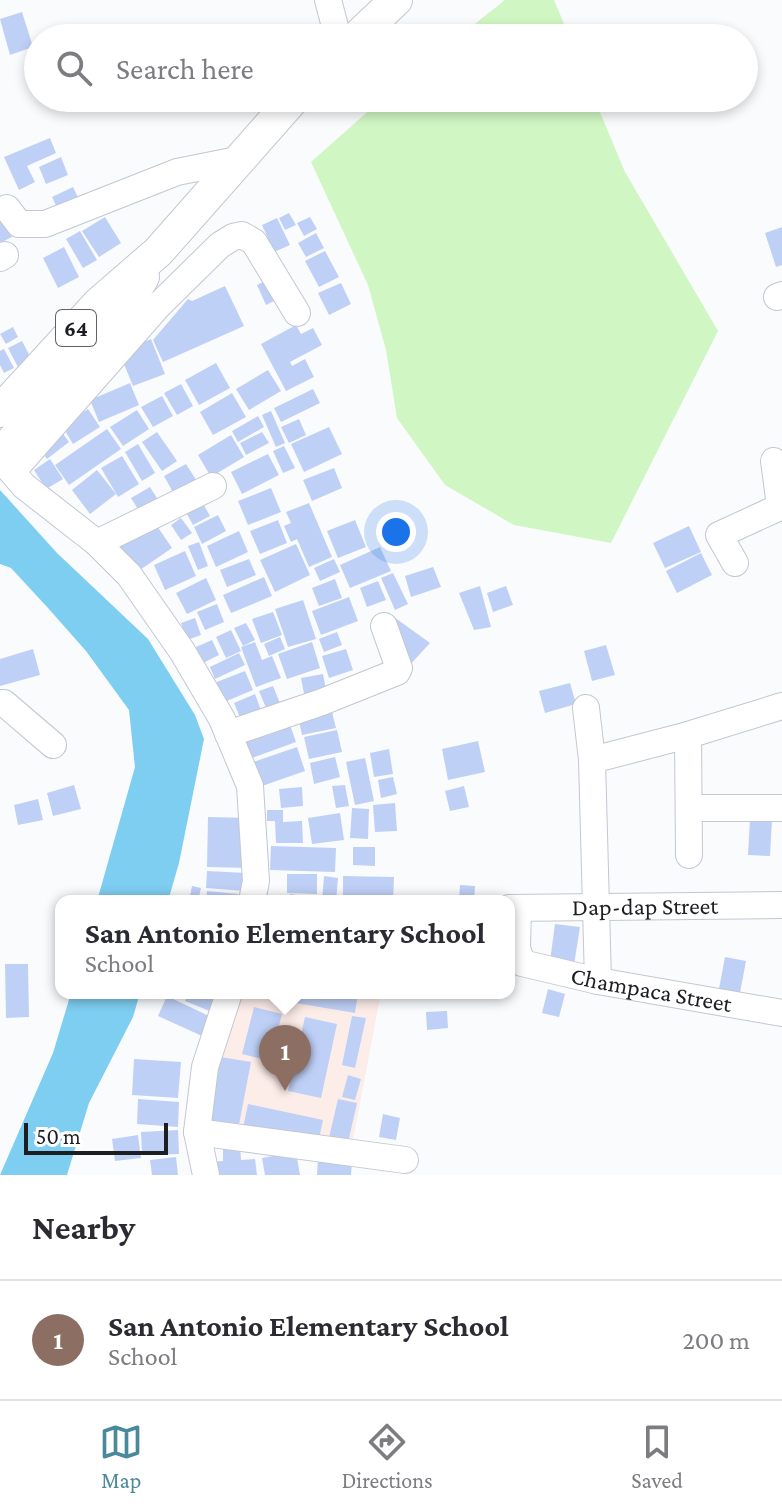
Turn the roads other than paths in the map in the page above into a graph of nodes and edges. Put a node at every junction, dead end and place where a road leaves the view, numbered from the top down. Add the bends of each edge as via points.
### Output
1 (328, 0) edge
2 (396, 0) edge
3 (334, 24) edge
4 (371, 24) edge
5 (281, 112) edge
6 (237, 160) junction
7 (7, 208) dead end
8 (158, 252) junction
9 (297, 313) dead end
10 (0, 411) edge
11 (5, 458) edge
12 (774, 461) dead end
13 (213, 486) dead end
14 (781, 506) edge
15 (97, 543) junction
16 (735, 563) dead end
17 (384, 626) dead end
18 (0, 703) edge
19 (782, 706) edge
20 (586, 708) dead end
21 (228, 734) junction
22 (688, 735) junction
23 (53, 745) dead end
24 (592, 760) junction
25 (690, 808) junction
26 (782, 808) edge
27 (689, 855) dead end
28 (253, 895) edge
29 (598, 905) junction
30 (782, 905) edge
31 (515, 908) edge
32 (515, 921) edge
33 (598, 981) junction
34 (227, 999) edge
35 (782, 1013) edge
36 (197, 1132) junction
37 (405, 1160) dead end
38 (206, 1175) edge

1 - 3 street
2 - 4 main road
5 - 6 main road, 64
6 - 7 street via 177,172 45,224 19,224
6 - 8 main road, 64
8 - 10 main road, 64 via 99,303
8 - 11 main road, 64 via 118,320
9 - 11 street via 254,242 242,235 233,237
11 - 15 street via 24,486
12 - 14 street
13 - 15 street
14 - 16 street via 719,535
15 - 21 street via 154,608
17 - 21 street via 397,672
18 - 23 street
19 - 22 street
20 - 24 street
21 - 28 street via 250,786
22 - 24 street
22 - 25 street
24 - 29 street
25 - 26 street
25 - 27 street
29 - 30 street, Dap-dap Street
29 - 31 street, Dap-dap Street
29 - 33 street
32 - 33 street, Champaca Street via 522,963
33 - 35 street, Champaca Street
34 - 36 street via 205,1067
36 - 37 street
36 - 38 street

